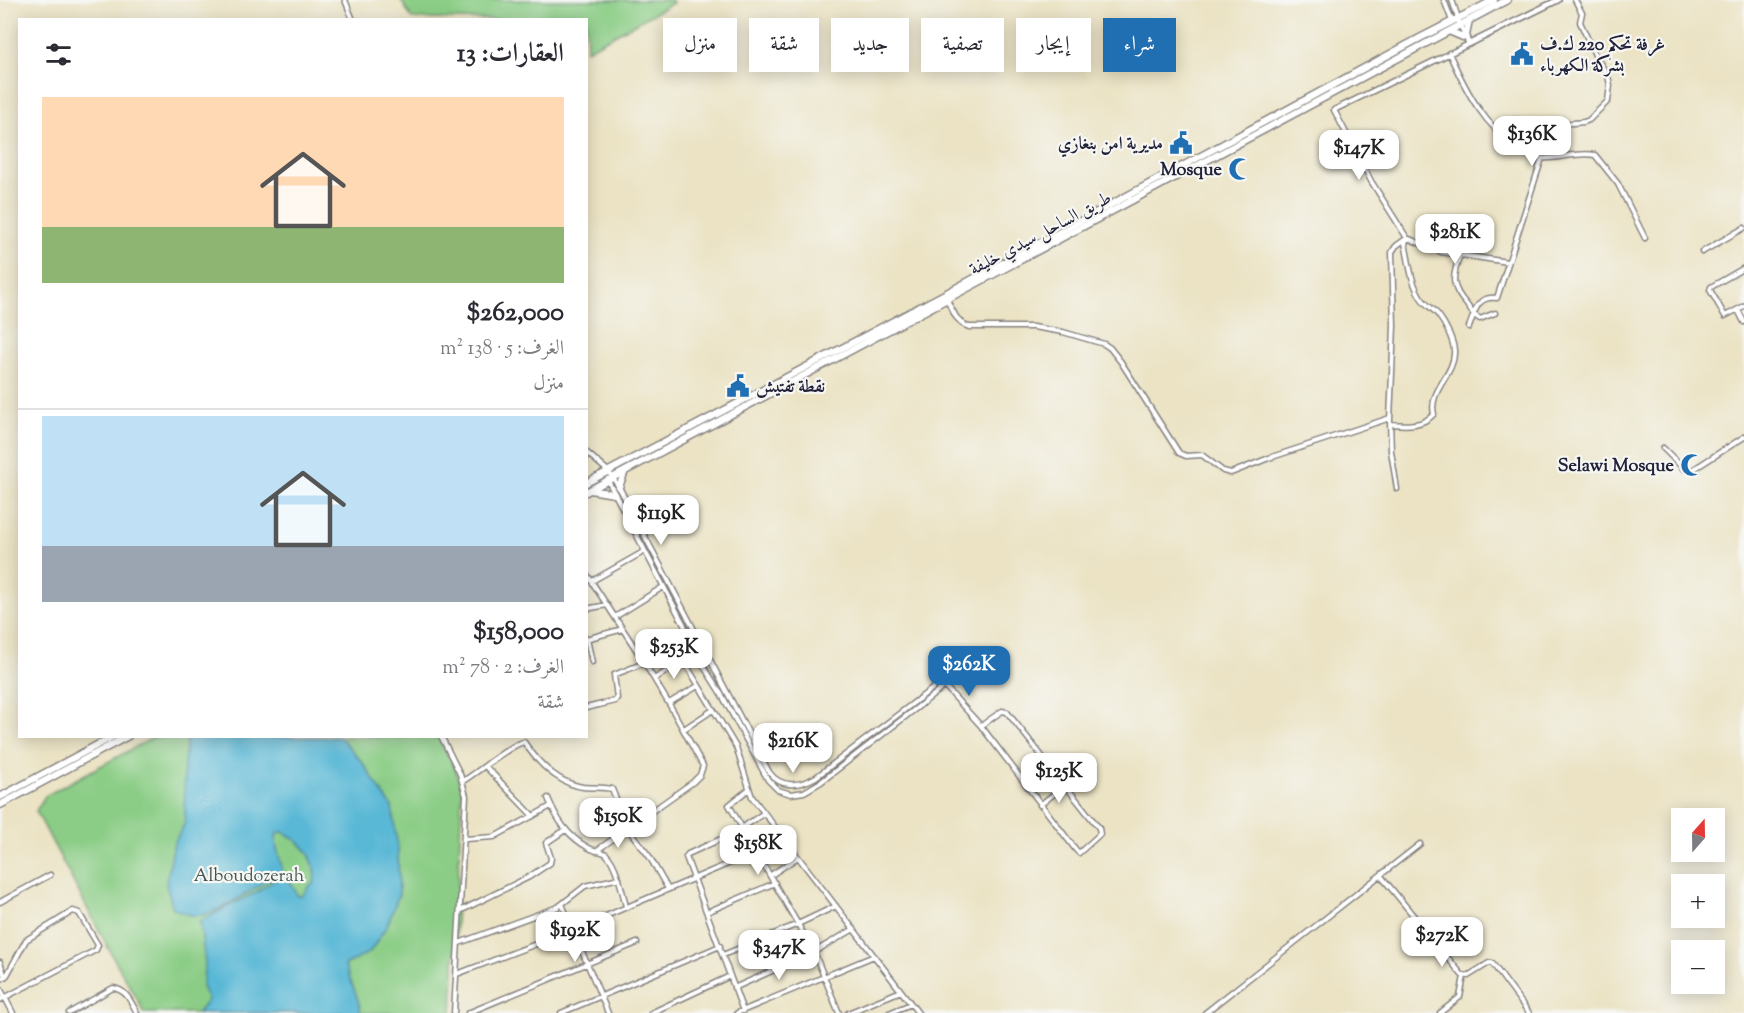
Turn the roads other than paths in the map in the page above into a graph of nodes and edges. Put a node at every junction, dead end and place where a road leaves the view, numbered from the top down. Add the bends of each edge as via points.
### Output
1 (345, 0) edge
2 (1444, 0) edge
3 (1452, 0) edge
4 (1494, 0) edge
5 (1507, 0) edge
6 (1558, 0) edge
7 (1575, 0) edge
8 (351, 18) edge
9 (1469, 20) junction
10 (1455, 24) junction
11 (1466, 39) junction
12 (1449, 53) junction
13 (1496, 132) junction
14 (1542, 158) junction
15 (1744, 228) edge
16 (1407, 238) junction
17 (1645, 238) dead end
18 (1702, 252) dead end
19 (1460, 255) junction
20 (1508, 262) junction
21 (1744, 268) edge
22 (946, 300) junction
23 (1744, 306) edge
24 (1738, 310) junction
25 (1473, 313) junction
26 (1496, 313) dead end
27 (1744, 322) edge
28 (1469, 327) dead end
29 (1390, 418) junction
30 (1390, 424) junction
31 (1744, 437) edge
32 (1663, 448) dead end
33 (588, 454) edge
34 (605, 471) junction
35 (626, 471) junction
36 (610, 479) junction
37 (619, 487) junction
38 (588, 488) edge
39 (1397, 489) dead end
40 (614, 494) junction
41 (645, 551) junction
42 (588, 576) edge
43 (592, 581) junction
44 (663, 587) junction
45 (607, 605) junction
46 (588, 609) edge
47 (615, 617) junction
48 (623, 629) junction
49 (694, 632) junction
50 (688, 634) junction
51 (588, 639) edge
52 (588, 644) edge
53 (639, 654) junction
54 (683, 661) junction
55 (592, 662) dead end
56 (644, 663) junction
57 (714, 671) junction
58 (709, 674) junction
59 (654, 679) junction
60 (698, 686) junction
61 (945, 686) junction
62 (669, 703) junction
63 (588, 708) edge
64 (713, 710) junction
65 (981, 726) junction
66 (684, 729) junction
67 (110, 738) edge
68 (124, 738) edge
69 (442, 738) edge
70 (486, 767) junction
71 (816, 777) junction
72 (463, 781) junction
73 (820, 782) junction
74 (1065, 786) junction
75 (749, 789) junction
76 (0, 797) edge
77 (548, 798) dead end
78 (0, 805) edge
79 (1040, 805) junction
80 (551, 806) junction
81 (764, 813) junction
82 (533, 816) junction
83 (628, 829) junction
84 (742, 829) junction
85 (565, 830) junction
86 (465, 839) junction
87 (1420, 844) dead end
88 (596, 851) junction
89 (756, 852) junction
90 (798, 857) junction
91 (50, 875) dead end
92 (771, 875) junction
93 (1381, 876) junction
94 (619, 878) junction
95 (693, 879) junction
96 (775, 883) junction
97 (668, 889) junction
98 (0, 902) edge
99 (562, 904) junction
100 (836, 906) junction
101 (626, 907) junction
102 (460, 911) junction
103 (706, 912) junction
104 (798, 924) junction
105 (854, 929) junction
106 (573, 930) junction
107 (459, 943) junction
108 (637, 943) dead end
109 (720, 946) junction
110 (814, 952) junction
111 (723, 955) junction
112 (874, 956) junction
113 (0, 962) edge
114 (588, 964) junction
115 (457, 974) junction
116 (825, 975) junction
117 (730, 976) junction
118 (1464, 976) junction
119 (5, 977) junction
120 (0, 980) edge
121 (0, 988) edge
122 (734, 988) junction
123 (901, 991) junction
124 (601, 996) junction
125 (5, 998) junction
126 (0, 1000) edge
127 (911, 1004) junction
128 (740, 1012) edge
129 (13, 1013) edge
130 (69, 1013) edge
131 (137, 1013) edge
132 (454, 1013) edge
133 (468, 1013) edge
134 (561, 1013) edge
135 (608, 1013) edge
136 (651, 1013) edge
137 (839, 1013) edge
138 (848, 1013) edge
139 (889, 1013) edge
140 (918, 1013) edge
141 (1205, 1013) edge
142 (1440, 1013) edge
143 (1529, 1013) edge

1 - 8 street
2 - 10 street
3 - 10 street
4 - 10 highway
5 - 9 highway, طريق الساحل سيدي خليفة
6 - 11 street
7 - 13 street via 1580,22 1608,76 1608,101 1584,122 1514,120
9 - 10 highway, طريق الساحل سيدي خليفة
9 - 11 highway
10 - 11 highway
10 - 11 street
10 - 22 highway, طريق الساحل سيدي خليفة
10 - 34 highway
11 - 12 street
12 - 13 street
12 - 16 street via 1334,110 1371,181
13 - 14 street via 1526,153
14 - 17 street via 1595,155 1618,184
14 - 20 street
15 - 18 street
16 - 19 street
16 - 29 street via 1391,255 1394,326
16 - 30 street via 1412,275 1420,297 1439,316 1447,331 1454,348 1453,360 1437,391 1434,414 1428,421
19 - 20 street
19 - 25 street via 1453,281
20 - 25 street via 1497,298 1478,304
21 - 24 street via 1710,288 1725,316
22 - 29 street via 959,322 969,327 1033,327 1104,344 1179,453 1202,455 1227,473
22 - 35 highway, طريق الساحل سيدي خليفة
23 - 24 street
24 - 27 street
25 - 26 street via 1480,319
25 - 28 street
29 - 30 street
30 - 39 street
31 - 32 street via 1691,471
33 - 34 street
34 - 36 street
34 - 38 highway
35 - 36 highway, طريق الساحل سيدي خليفة
35 - 37 highway
36 - 37 street
36 - 38 highway, طريق الساحل سيدي خليفة
36 - 40 street
37 - 49 street
38 - 40 highway
40 - 41 street
41 - 43 street
41 - 44 street
42 - 43 street
43 - 45 street
44 - 47 street
44 - 50 street
45 - 46 street
45 - 47 street
47 - 48 street
48 - 51 street
48 - 53 street
49 - 50 street
49 - 57 street
50 - 58 street
52 - 55 street
53 - 54 street via 667,637
53 - 56 street
54 - 59 street
54 - 60 street
56 - 59 street
56 - 63 street via 614,675 615,701
57 - 58 street
57 - 71 street via 773,778 790,785
58 - 73 street via 774,787 791,794 804,792
59 - 62 street
60 - 62 street
60 - 64 street
61 - 65 street
61 - 71 street via 941,682
61 - 73 street
62 - 66 street
64 - 66 street
64 - 75 street via 736,747
65 - 74 street via 1002,711 1007,712
65 - 79 street
66 - 83 street via 702,762 700,775
67 - 76 highway
68 - 78 highway
69 - 72 street
70 - 72 street
70 - 82 street
70 - 83 street via 524,742 541,764 561,778 580,786 612,789
71 - 73 street
72 - 86 street
74 - 79 street
74 - 79 street via 1100,831 1079,853
75 - 81 street
75 - 84 street via 729,804
77 - 80 street
80 - 82 street
80 - 85 street
81 - 84 street
81 - 90 street
82 - 86 street via 494,837
83 - 88 street
83 - 97 street
84 - 89 street
84 - 95 street via 688,854
85 - 88 street
85 - 102 street via 546,843 550,863
86 - 102 street
87 - 93 street
88 - 94 street via 606,854
89 - 92 street
89 - 95 street
90 - 92 street
90 - 100 street
91 - 98 street
92 - 96 street
93 - 118 street
93 - 141 street
94 - 99 street via 585,886
94 - 101 street
95 - 97 street
95 - 103 street
96 - 103 street
96 - 104 street
97 - 101 street
99 - 106 street
99 - 107 street
100 - 104 street
100 - 105 street
101 - 106 street
102 - 107 street
103 - 109 street
104 - 110 street
104 - 111 street
105 - 110 street
105 - 112 street
106 - 114 street
106 - 115 street
107 - 115 street
108 - 114 street
109 - 111 street
109 - 124 street
110 - 116 street
110 - 122 street
111 - 117 street
112 - 116 street
112 - 123 street
113 - 119 street
114 - 124 street
114 - 133 street
115 - 132 street
116 - 128 street
116 - 137 street
117 - 122 street
117 - 136 street
118 - 142 street via 1460,997
118 - 143 street via 1492,963
119 - 120 street
119 - 125 street via 26,940 73,910 79,913 98,945 96,950
121 - 125 street
122 - 128 street
123 - 127 street
123 - 138 street
124 - 134 street
124 - 135 street
125 - 126 street
125 - 129 street
127 - 139 street
127 - 140 street
130 - 131 street via 113,988 125,992

